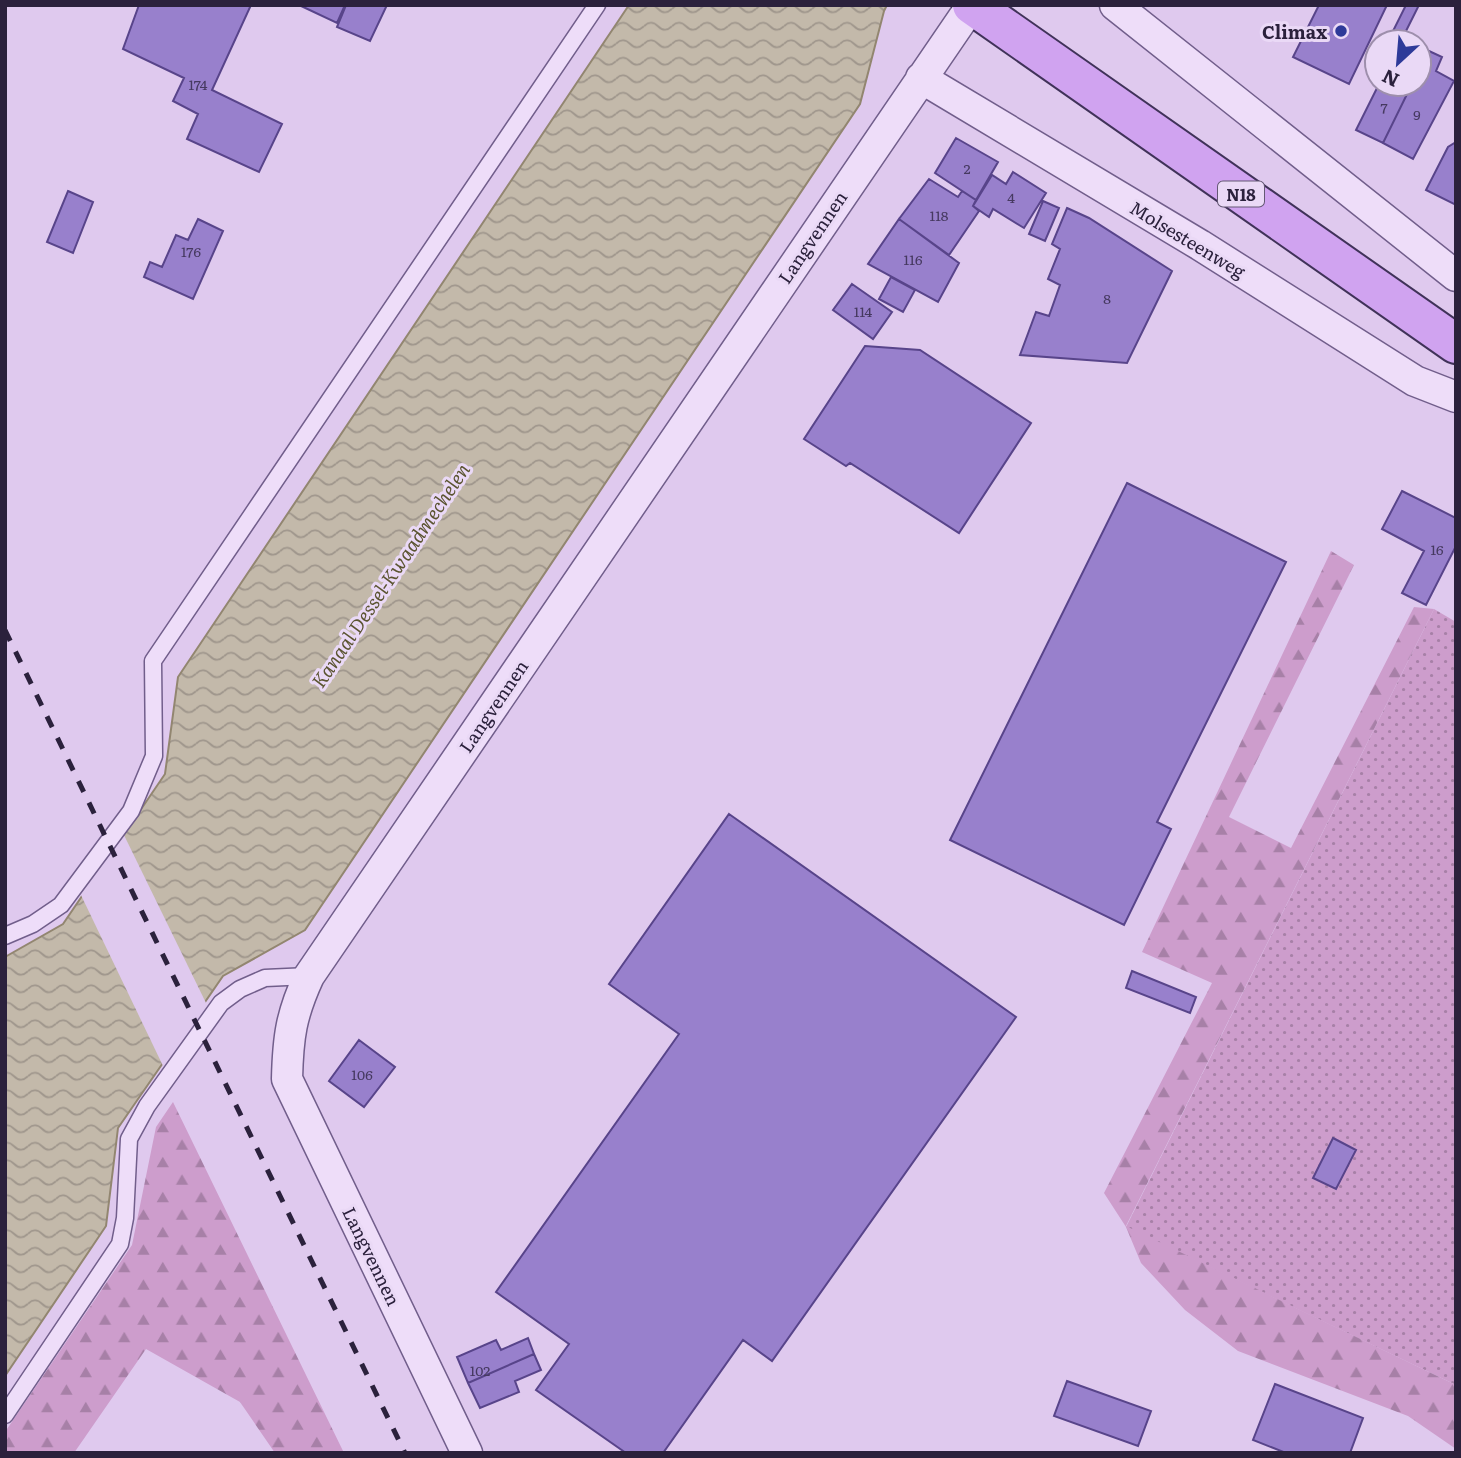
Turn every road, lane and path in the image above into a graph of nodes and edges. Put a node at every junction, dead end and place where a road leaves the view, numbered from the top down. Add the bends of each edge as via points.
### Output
1 (597, 5) edge
2 (972, 5) edge
3 (1115, 5) edge
4 (921, 78) junction
5 (1456, 276) edge
6 (1456, 344) edge
7 (1456, 397) edge
8 (5, 936) edge
9 (309, 976) junction
10 (5, 1415) edge
11 (467, 1453) edge

1 - 8 lane via 153,661 154,756 131,811 61,905 33,925
2 - 4 street, Langvennen
2 - 6 main road, N18
3 - 5 street
4 - 7 street, Molsesteenweg via 1200,244 1415,381
4 - 9 street, Langvennen
9 - 10 lane via 265,978 220,1003 147,1106 129,1139 120,1244
9 - 11 street, Langvennen via 288,1038 287,1079

